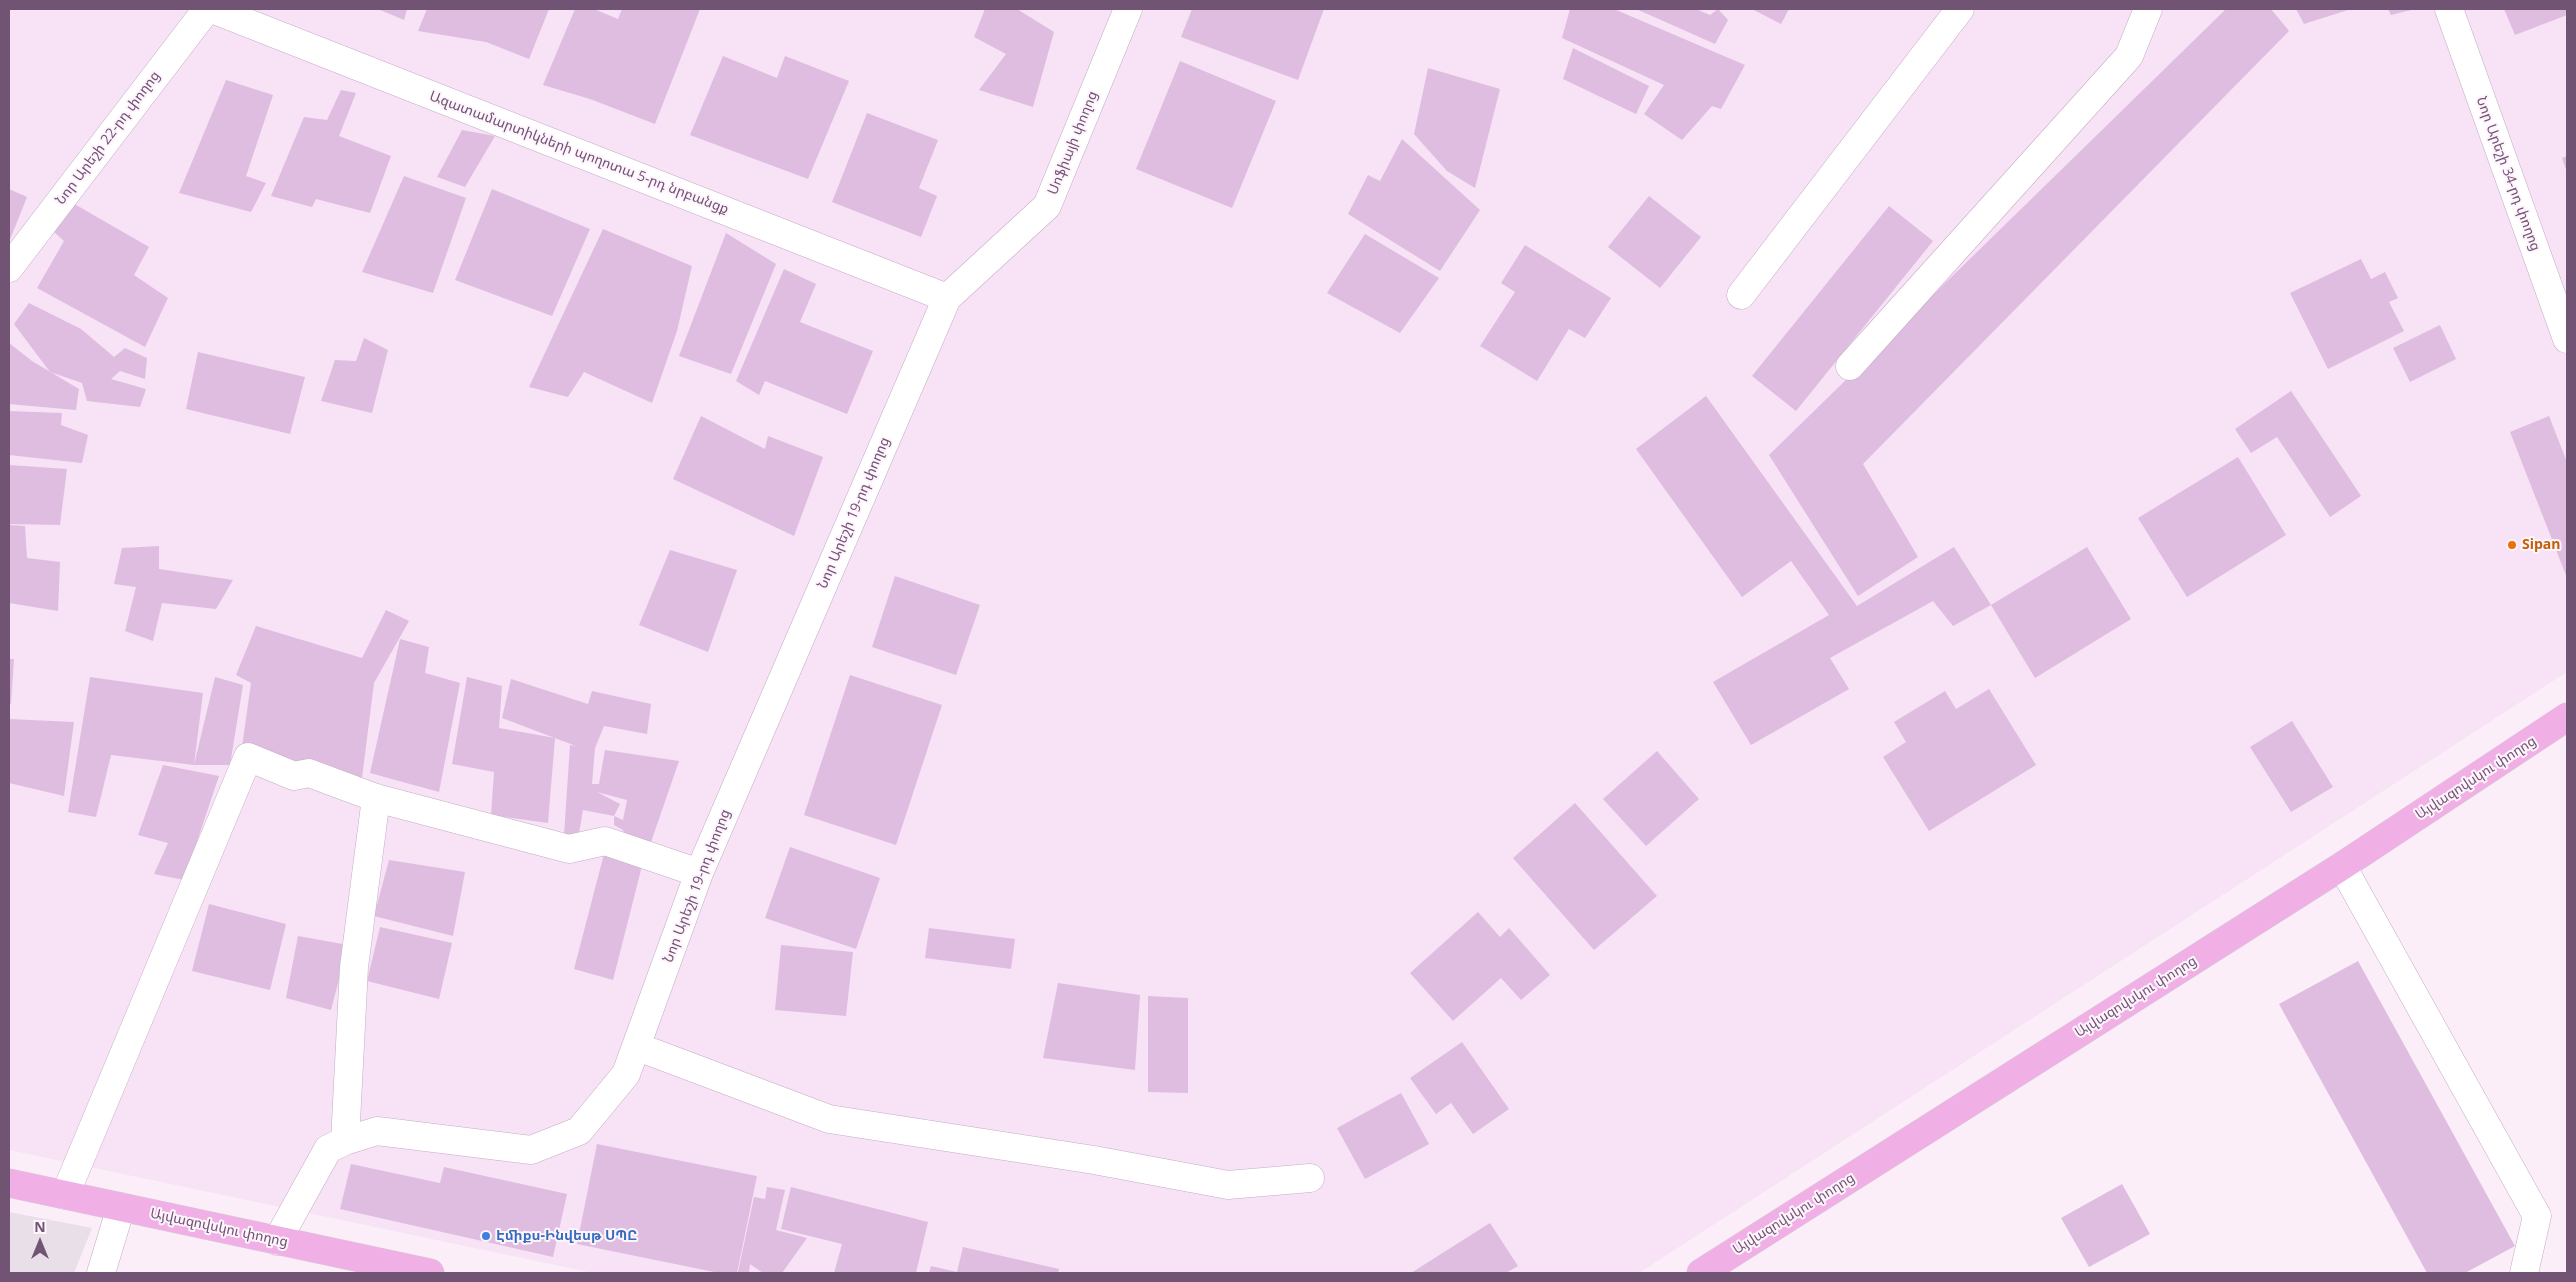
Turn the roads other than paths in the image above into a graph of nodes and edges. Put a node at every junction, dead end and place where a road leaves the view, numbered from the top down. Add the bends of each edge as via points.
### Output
1 (207, 9) edge
2 (212, 9) edge
3 (1128, 9) edge
4 (1960, 9) edge
5 (2148, 9) edge
6 (2449, 9) edge
7 (9, 268) edge
8 (1741, 295) dead end
9 (946, 298) junction
10 (2567, 339) edge
11 (1850, 366) dead end
12 (2567, 717) edge
13 (376, 798) junction
14 (2342, 866) junction
15 (699, 873) junction
16 (638, 1047) junction
17 (345, 1141) junction
18 (1310, 1178) dead end
19 (9, 1183) edge
20 (64, 1195) junction
21 (121, 1207) junction
22 (277, 1241) junction
23 (101, 1273) edge
24 (430, 1273) edge
25 (1701, 1273) edge
26 (2524, 1273) edge

1 - 7 street, Նոր Արեշի 22-րդ փողոց
2 - 9 street, Ազատամարտիկների պողոտա 5-րդ նրբանցք
3 - 9 street, Սոֆիայի փողոց via 1047,206
4 - 8 street
5 - 11 street via 2129,56
6 - 10 street, Նոր Արեշի 34-րդ փողոց
9 - 15 street, Նոր Արեշի 19-րդ փողոց
12 - 14 main road, Այվազովսկու փողոց
13 - 15 street via 569,849 605,841
13 - 17 street via 354,967
13 - 20 street via 309,774 294,776 248,757
14 - 25 main road, Այվազովսկու փողոց
14 - 26 street via 2537,1216
15 - 16 street, Նոր Արեշի 19-րդ փողոց
16 - 17 street, Նոր Արեշի 19-րդ փողոց via 626,1074 579,1131 531,1150 378,1131
16 - 18 street via 829,1119 1228,1184
17 - 22 street, Նոր Արեշի 19-րդ փողոց via 328,1149
19 - 20 main road, Այվազովսկու փողոց
20 - 21 main road, Այվազովսկու փողոց
21 - 22 main road, Այվազովսկու փողոց
21 - 23 street
22 - 24 main road, Այվազովսկու փողոց

